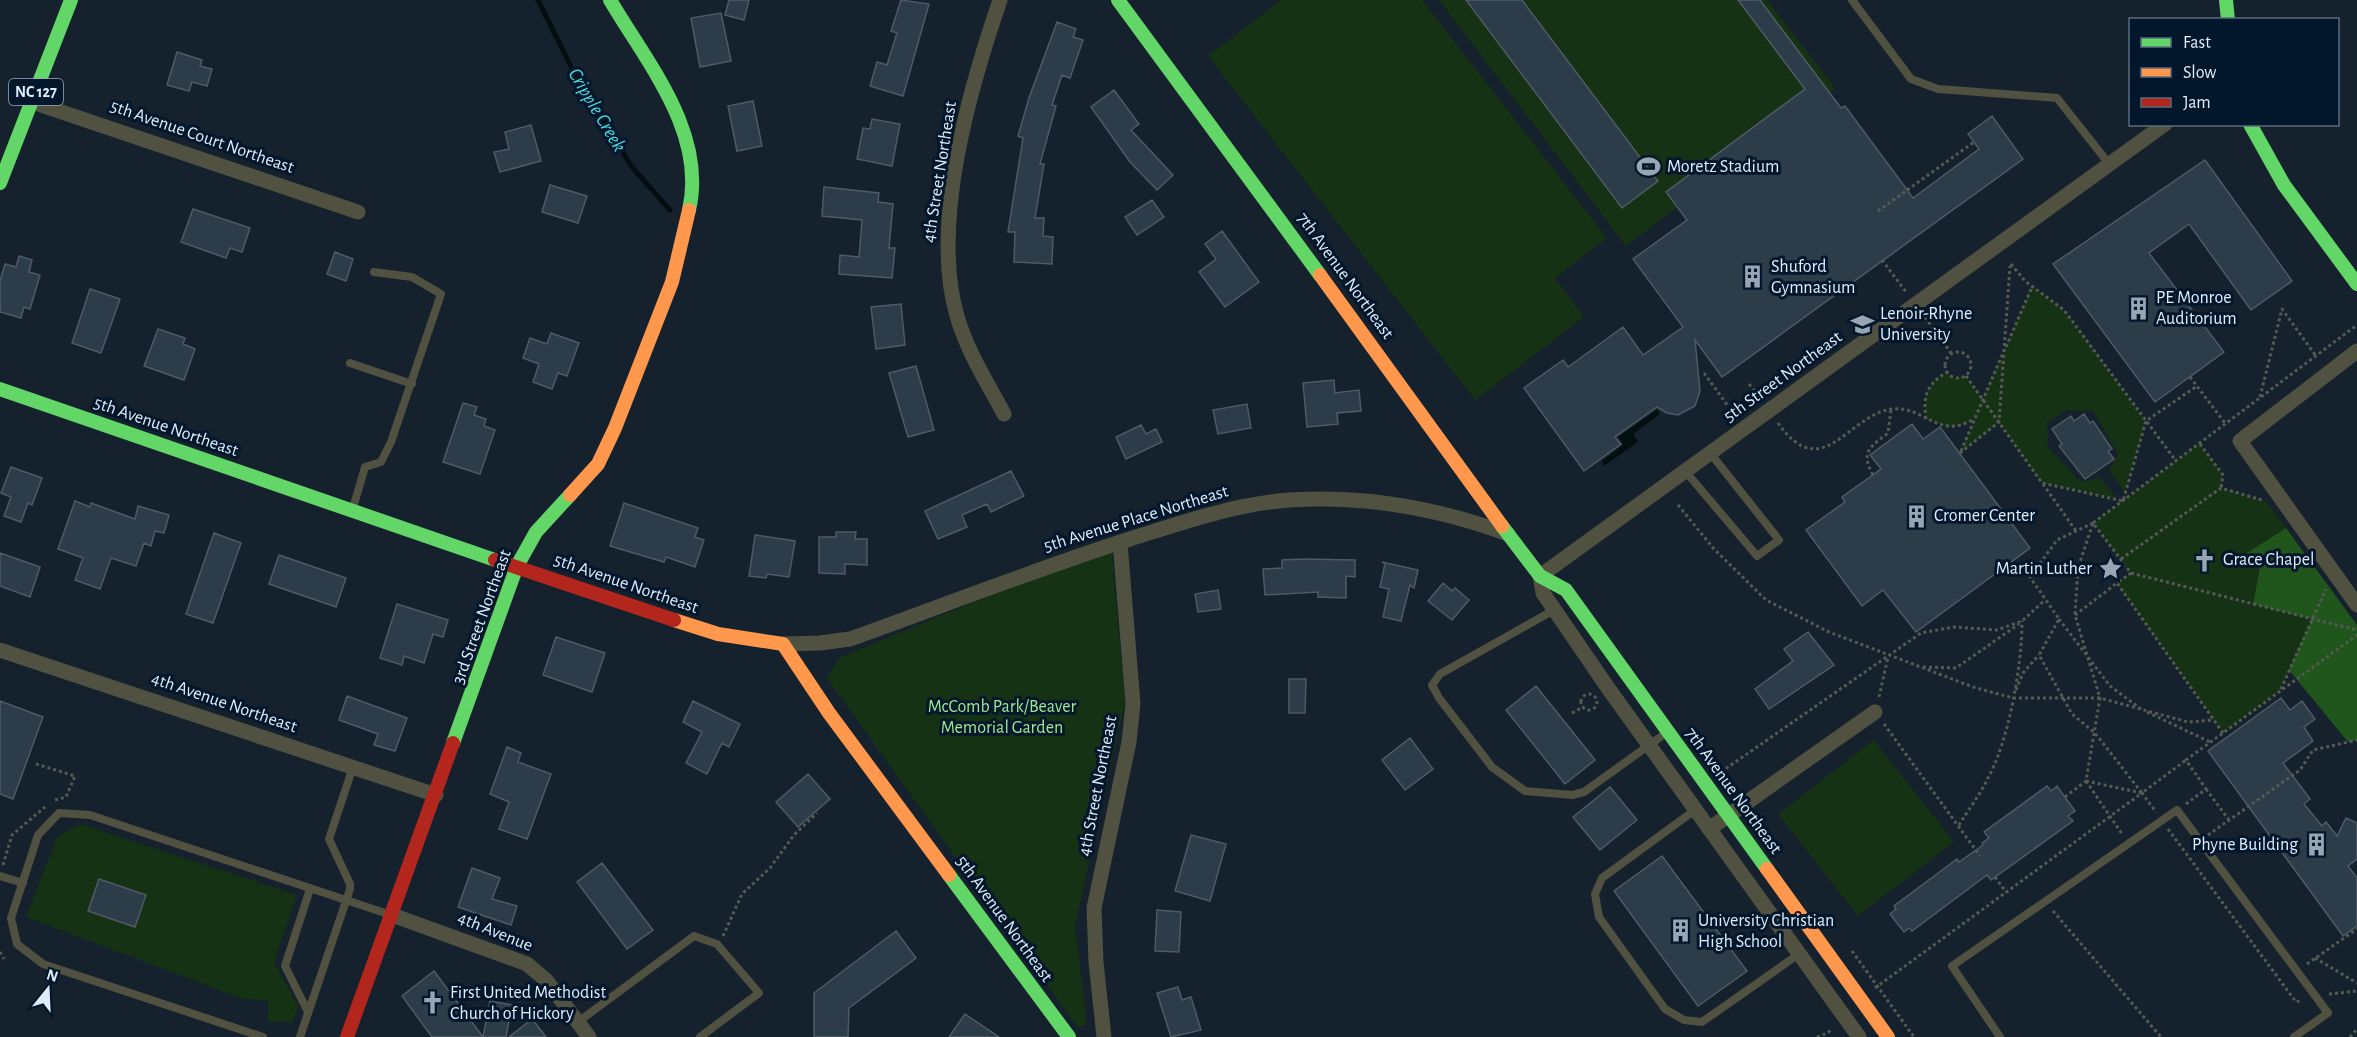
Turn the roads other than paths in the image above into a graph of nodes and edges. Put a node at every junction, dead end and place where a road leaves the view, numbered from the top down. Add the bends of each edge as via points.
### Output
1 (71, 0) edge
2 (610, 0) edge
3 (1000, 0) edge
4 (1118, 0) edge
5 (1852, 0) edge
6 (2226, 0) edge
7 (2228, 18) edge
8 (32, 102) junction
9 (2162, 126) edge
10 (2251, 126) edge
11 (2110, 165) junction
12 (0, 183) edge
13 (358, 212) dead end
14 (374, 272) dead end
15 (2357, 284) edge
16 (2357, 351) edge
17 (350, 363) dead end
18 (412, 384) junction
19 (0, 389) edge
20 (1004, 414) dead end
21 (1711, 454) junction
22 (1686, 472) junction
23 (352, 510) junction
24 (1508, 534) junction
25 (1120, 542) junction
26 (517, 566) junction
27 (1540, 576) junction
28 (2357, 605) edge
29 (1554, 610) junction
30 (783, 644) junction
31 (0, 650) edge
32 (1875, 712) road end
33 (1667, 732) junction
34 (1648, 744) junction
35 (353, 767) junction
36 (435, 795) junction
37 (1695, 810) junction
38 (1727, 816) junction
39 (1708, 829) junction
40 (0, 875) edge
41 (23, 883) junction
42 (310, 889) junction
43 (347, 901) junction
44 (392, 915) junction
45 (1799, 954) junction
46 (308, 1012) junction
47 (578, 1022) junction
48 (263, 1037) edge
49 (300, 1037) edge
50 (347, 1037) edge
51 (589, 1037) edge
52 (700, 1037) edge
53 (1069, 1037) edge
54 (1104, 1037) edge
55 (1859, 1037) edge
56 (1888, 1037) edge
57 (2000, 1037) edge
58 (2294, 1037) edge

1 - 8 street, NC 127
2 - 26 street, 3rd Street Northeast via 680,118 690,147 694,189 672,282 615,428 598,464 536,532
3 - 20 street, 4th Street Northeast via 959,152 947,260 966,343
4 - 24 street, 7th Avenue Northeast
5 - 11 lane via 1911,79 1938,89 2057,98
6 - 7 street
8 - 12 street, NC 127
8 - 13 street, 5th Avenue Court Northeast
9 - 11 street, 5th Street Northeast
10 - 15 street via 2284,185
11 - 21 street, 5th Street Northeast
14 - 18 lane via 412,277 441,294
16 - 28 street via 2240,441
17 - 18 lane
18 - 23 lane via 381,462 365,468
19 - 23 street, 5th Avenue Northeast
21 - 22 street, 5th Street Northeast
21 - 22 lane via 1779,540 1757,556
22 - 27 street, 5th Street Northeast
23 - 26 street, 5th Avenue Northeast
24 - 25 street, 5th Avenue Place Northeast via 1468,519 1416,507 1323,499 1235,508
24 - 27 street, 7th Avenue Northeast
25 - 30 street, 5th Avenue Place Northeast via 850,639
25 - 54 street, 4th Street Northeast via 1132,704 1128,742 1094,908
26 - 30 street, 5th Avenue Northeast via 718,634
26 - 36 street, 3rd Street Northeast
27 - 29 street, 7th Avenue Northeast via 1543,593
27 - 33 street, 7th Avenue Northeast via 1566,590
29 - 34 street, 7th Avenue Northeast
29 - 34 lane via 1440,674 1432,685 1439,698 1492,767 1525,791 1572,795 1584,792
30 - 53 street, 5th Avenue Northeast via 829,713
31 - 35 street, 4th Avenue Northeast
32 - 38 street
33 - 34 lane
33 - 38 street, 7th Avenue Northeast
34 - 37 street, 7th Avenue Northeast
35 - 36 street, 4th Avenue Northeast
35 - 43 lane via 329,839 350,884
36 - 44 street, 3rd Street Northeast
37 - 39 street, 7th Avenue Northeast
37 - 45 lane via 1602,878 1595,894 1599,917 1665,1009 1684,1020 1702,1022
38 - 39 street
38 - 56 street, 7th Avenue Northeast
39 - 45 street, 7th Avenue Northeast
40 - 41 lane
41 - 42 lane via 38,835 59,813 90,815
41 - 48 lane via 11,918 17,944 43,964
42 - 43 lane
42 - 46 lane via 285,966
43 - 44 lane
43 - 46 lane
44 - 47 street, 4th Avenue via 527,964 538,971
44 - 50 street, 3rd Street Northeast
45 - 55 street, 7th Avenue Northeast
46 - 49 lane
47 - 51 street, 4th Avenue
47 - 52 lane via 694,936 717,944 759,993
57 - 58 lane via 1952,966 2177,810 2328,1013

